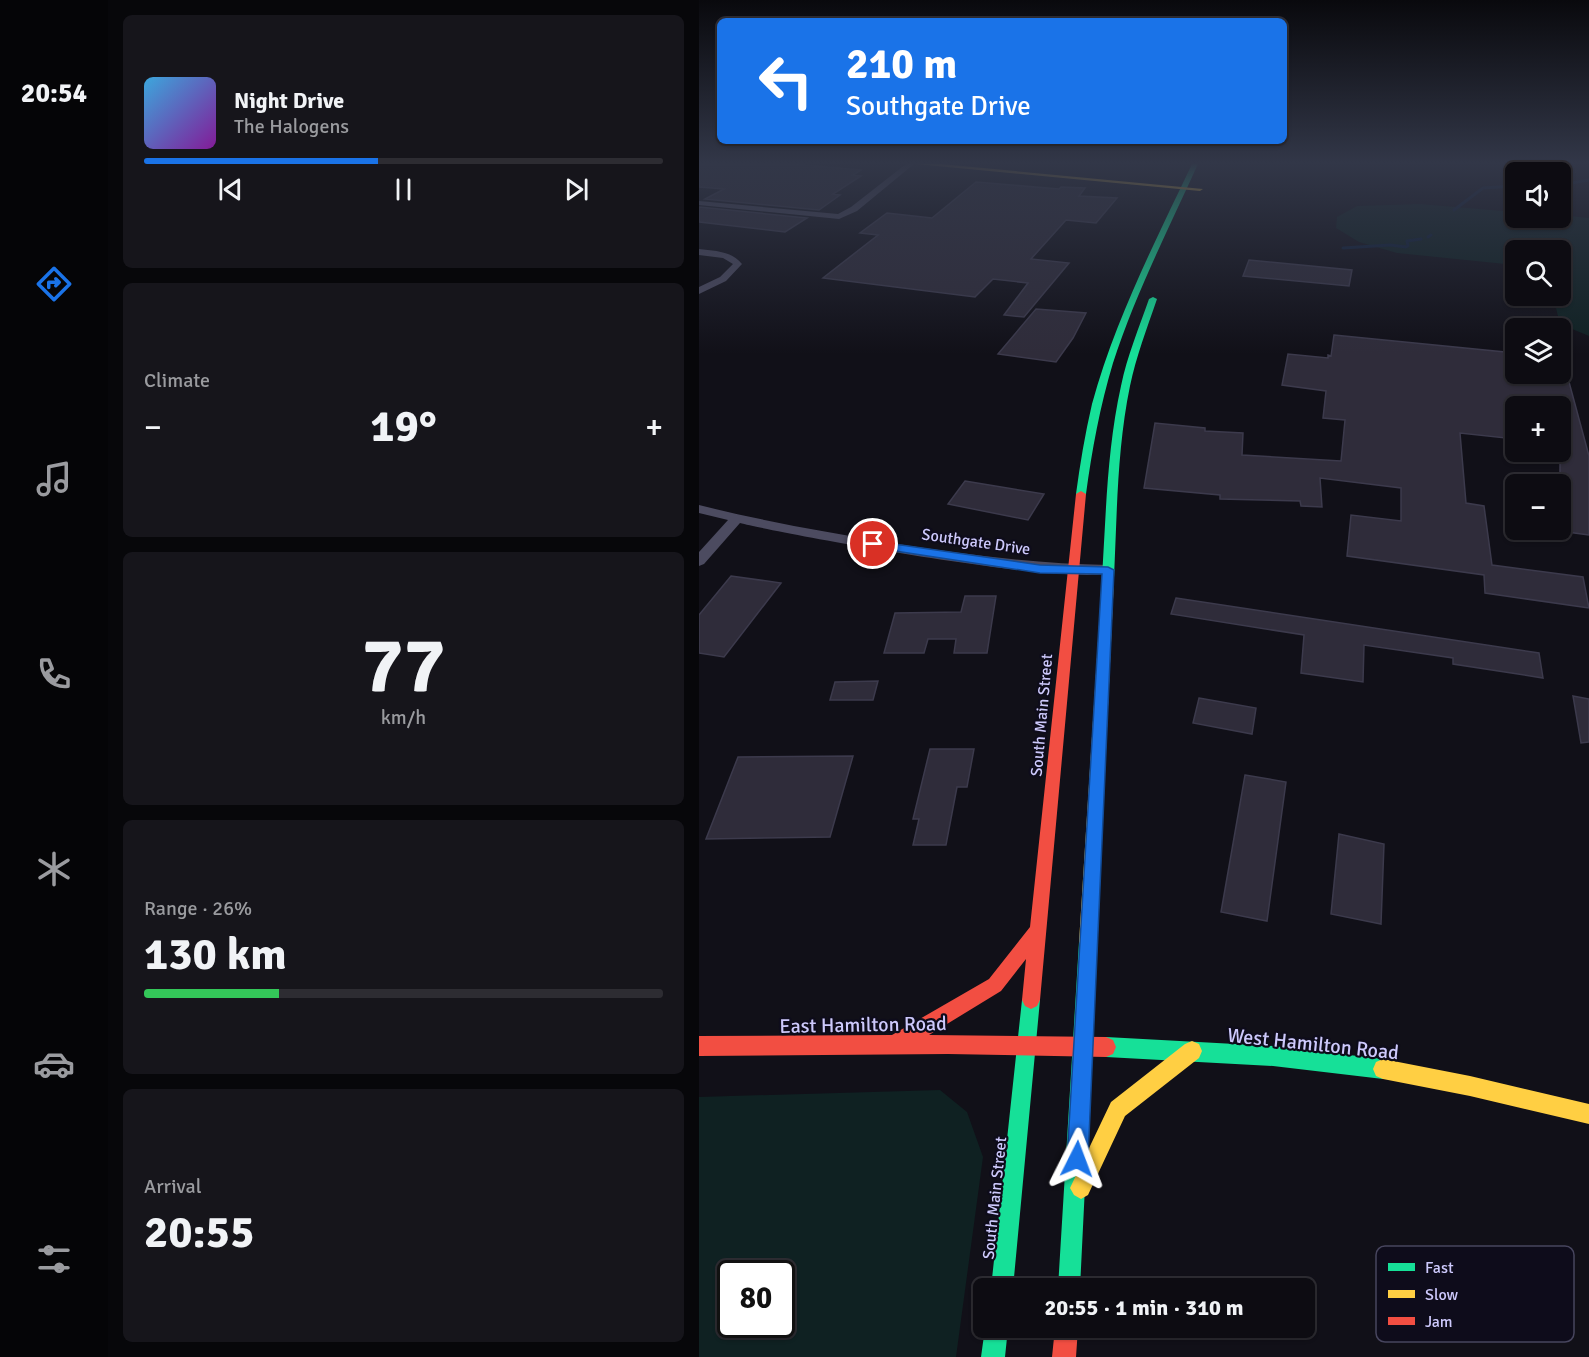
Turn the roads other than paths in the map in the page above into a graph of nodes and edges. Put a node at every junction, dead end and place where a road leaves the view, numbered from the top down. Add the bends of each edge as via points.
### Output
1 (1167, 227) edge
2 (699, 252) edge
3 (1159, 284) dead end
4 (699, 291) edge
5 (699, 509) edge
6 (737, 519) junction
7 (699, 561) edge
8 (1074, 570) junction
9 (1108, 570) junction
10 (1038, 930) junction
11 (1028, 1043) junction
12 (895, 1044) junction
13 (1083, 1044) junction
14 (699, 1046) edge
15 (1192, 1051) junction
16 (1589, 1114) edge
17 (1075, 1202) junction
18 (1003, 1278) edge
19 (1070, 1278) edge
20 (996, 1338) edge
21 (1066, 1338) edge
22 (993, 1357) edge
23 (1064, 1357) edge

1 - 8 main road, South Main Street via 1128,310 1104,375 1084,466
2 - 4 street via 738,262 736,269 723,279
3 - 9 main road via 1123,398
5 - 6 street, Southgate Drive
6 - 7 street
6 - 8 street, Southgate Drive via 955,557
8 - 9 street, Southgate Drive
8 - 10 main road, South Main Street
9 - 13 main road
10 - 11 main road, South Main Street
10 - 12 main road via 995,985
11 - 12 main road, East Hamilton Road
11 - 13 main road, West Hamilton Road
11 - 18 main road, South Main Street
12 - 14 main road, East Hamilton Road
13 - 15 main road, West Hamilton Road
13 - 17 main road
15 - 16 main road, West Hamilton Road via 1350,1064
15 - 17 main road via 1118,1109
17 - 19 main road
20 - 22 main road
21 - 23 main road

